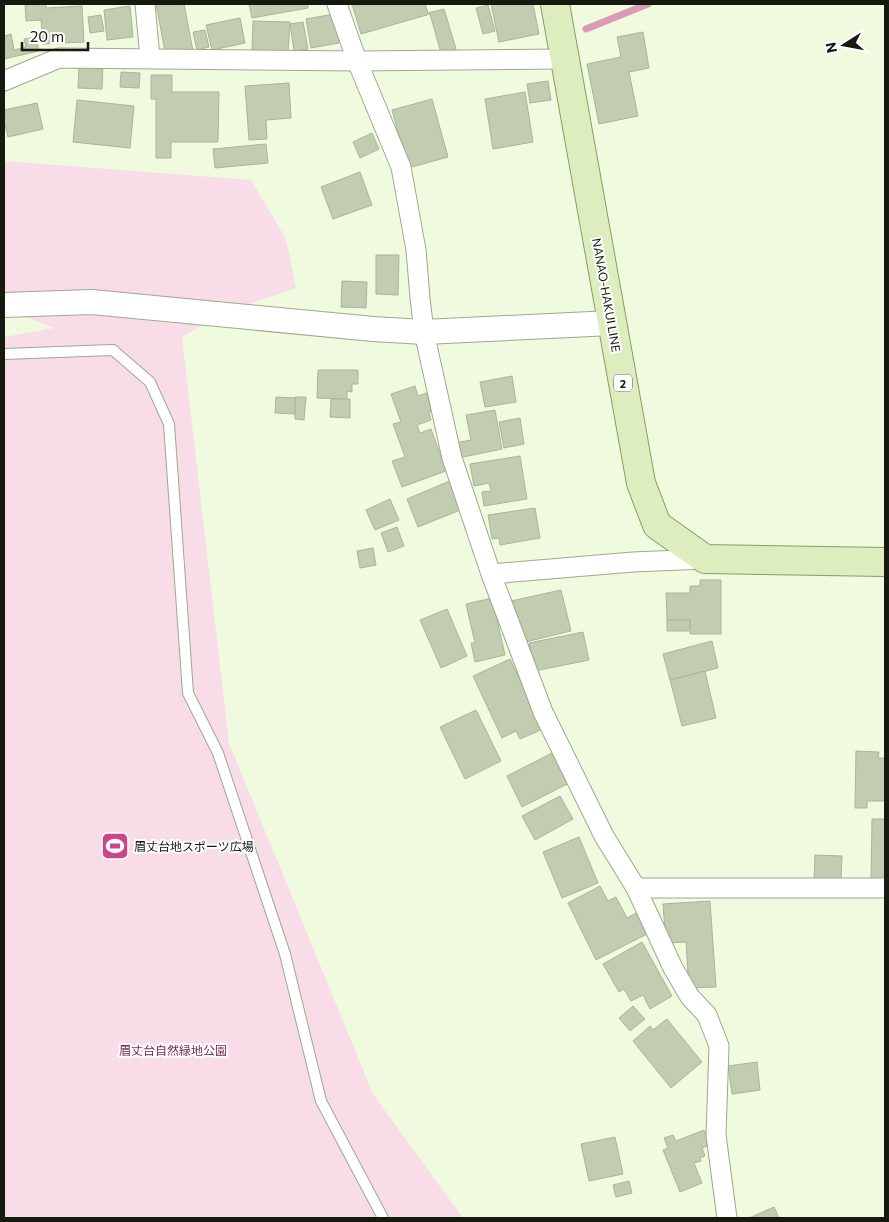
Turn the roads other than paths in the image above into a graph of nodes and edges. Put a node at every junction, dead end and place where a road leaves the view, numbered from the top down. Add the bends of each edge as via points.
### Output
1 (146, 4) edge
2 (337, 4) edge
3 (556, 4) edge
4 (150, 58) junction
5 (565, 59) junction
6 (357, 62) junction
7 (4, 81) edge
8 (4, 305) edge
9 (612, 323) junction
10 (424, 332) junction
11 (4, 354) edge
12 (705, 560) junction
13 (885, 562) edge
14 (491, 574) junction
15 (636, 888) junction
16 (885, 888) edge
17 (382, 1218) edge
18 (727, 1218) edge

1 - 4 street
2 - 6 street
3 - 5 main road, NANAO-HAKUI LINE / 2
4 - 6 street
4 - 7 street via 59,58
5 - 6 street
5 - 9 main road, NANAO-HAKUI LINE / 2
6 - 10 street via 401,167 416,250
8 - 10 street via 92,302
9 - 10 street
9 - 12 main road, NANAO-HAKUI LINE / 2 via 641,483 657,525
10 - 14 street via 452,458
11 - 17 lane via 113,350 150,382 169,424 188,693 218,753 285,954 321,1101
12 - 13 main road
12 - 14 street via 633,562
14 - 15 street via 543,712 604,836
15 - 16 street
15 - 18 street via 673,968 690,997 707,1015 719,1046 716,1135

